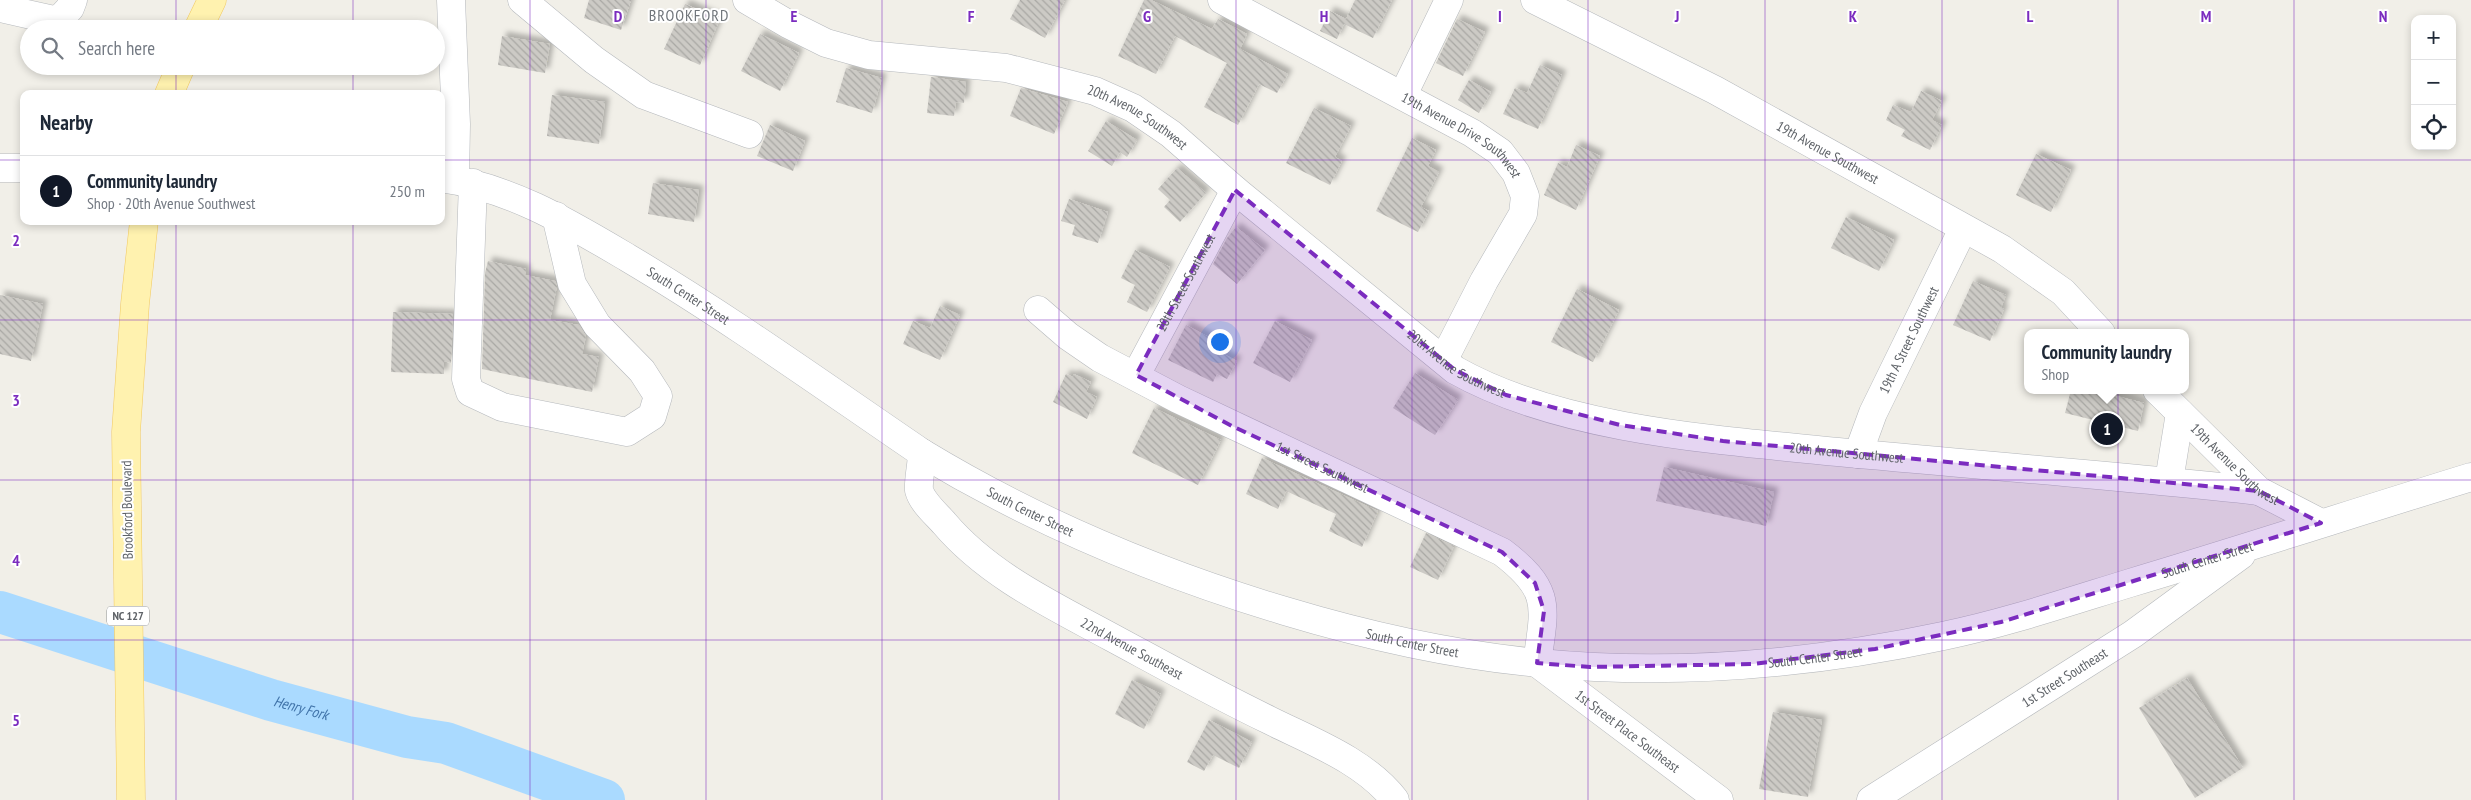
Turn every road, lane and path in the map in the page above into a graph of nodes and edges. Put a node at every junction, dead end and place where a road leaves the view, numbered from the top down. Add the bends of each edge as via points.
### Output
1 (73, 0) edge
2 (212, 0) edge
3 (451, 0) edge
4 (522, 0) edge
5 (747, 0) edge
6 (1222, 0) edge
7 (1449, 0) edge
8 (1536, 0) edge
9 (0, 8) edge
10 (50, 20) edge
11 (60, 20) edge
12 (202, 20) edge
13 (176, 75) edge
14 (171, 90) edge
15 (1402, 96) junction
16 (750, 134) dead end
17 (0, 168) edge
18 (20, 168) edge
19 (457, 180) edge
20 (1235, 190) junction
21 (556, 216) junction
22 (144, 225) edge
23 (1963, 229) junction
24 (1038, 310) dead end
25 (2098, 329) edge
26 (1444, 359) junction
27 (1136, 375) junction
28 (2161, 394) edge
29 (2180, 413) junction
30 (922, 453) junction
31 (1858, 454) junction
32 (2471, 478) edge
33 (2169, 481) junction
34 (2259, 491) junction
35 (2321, 523) junction
36 (2250, 547) junction
37 (1537, 663) junction
38 (131, 800) edge
39 (1395, 800) edge
40 (1719, 800) edge
41 (1872, 800) edge

1 - 11 street
2 - 12 main road
3 - 19 street
4 - 16 street via 594,60 644,95
5 - 20 street, 20th Avenue Southwest via 826,43 869,55 1006,68 1096,90 1133,108 1171,134
6 - 15 street, 19th Avenue Drive Southwest
7 - 15 street
8 - 23 street, 19th Avenue Southwest via 1715,90
9 - 10 street
13 - 14 main road
15 - 26 street, 19th Avenue Drive Southwest via 1472,133 1500,152 1516,174 1526,196 1523,214 1484,280
17 - 18 street
19 - 21 street, South Center Street via 517,198
19 - 21 street via 466,379 470,392 502,407 627,432 652,416 658,396 642,371 597,325 572,284
20 - 26 street, 20th Avenue Southwest via 1406,332
20 - 27 street, 20th Street Southwest
21 - 30 street, South Center Street via 676,287
22 - 38 main road, Brookford Boulevard / NC 127 via 126,432
23 - 25 street, 19th Avenue Southwest via 2002,249 2063,292
23 - 31 street, 19th A Street Southwest via 1873,413
24 - 27 street, 1st Street Southwest via 1100,358
26 - 31 street, 20th Avenue Southwest via 1455,370 1506,395 1620,425 1723,441
27 - 37 street, 1st Street Southwest via 1232,426 1502,552 1523,568 1535,583 1544,611
28 - 29 street, 19th Avenue Southwest
29 - 33 street
29 - 34 street, 19th Avenue Southwest
30 - 37 street, South Center Street via 960,476 1085,539 1220,591 1392,640
30 - 39 street, 22nd Avenue Southeast via 920,491 925,502 960,542 993,568 1048,603 1190,680 1309,739 1361,770
31 - 33 street, 20th Avenue Southwest
32 - 35 street, South Center Street
33 - 34 street, 20th Avenue Southwest
34 - 35 street, 19th Avenue Southwest
35 - 36 street, South Center Street
36 - 37 street, South Center Street via 2001,622 1874,649 1753,664 1590,667
36 - 41 street, 1st Street Southeast via 2228,567 2133,634
37 - 40 street, 1st Street Place Southeast

